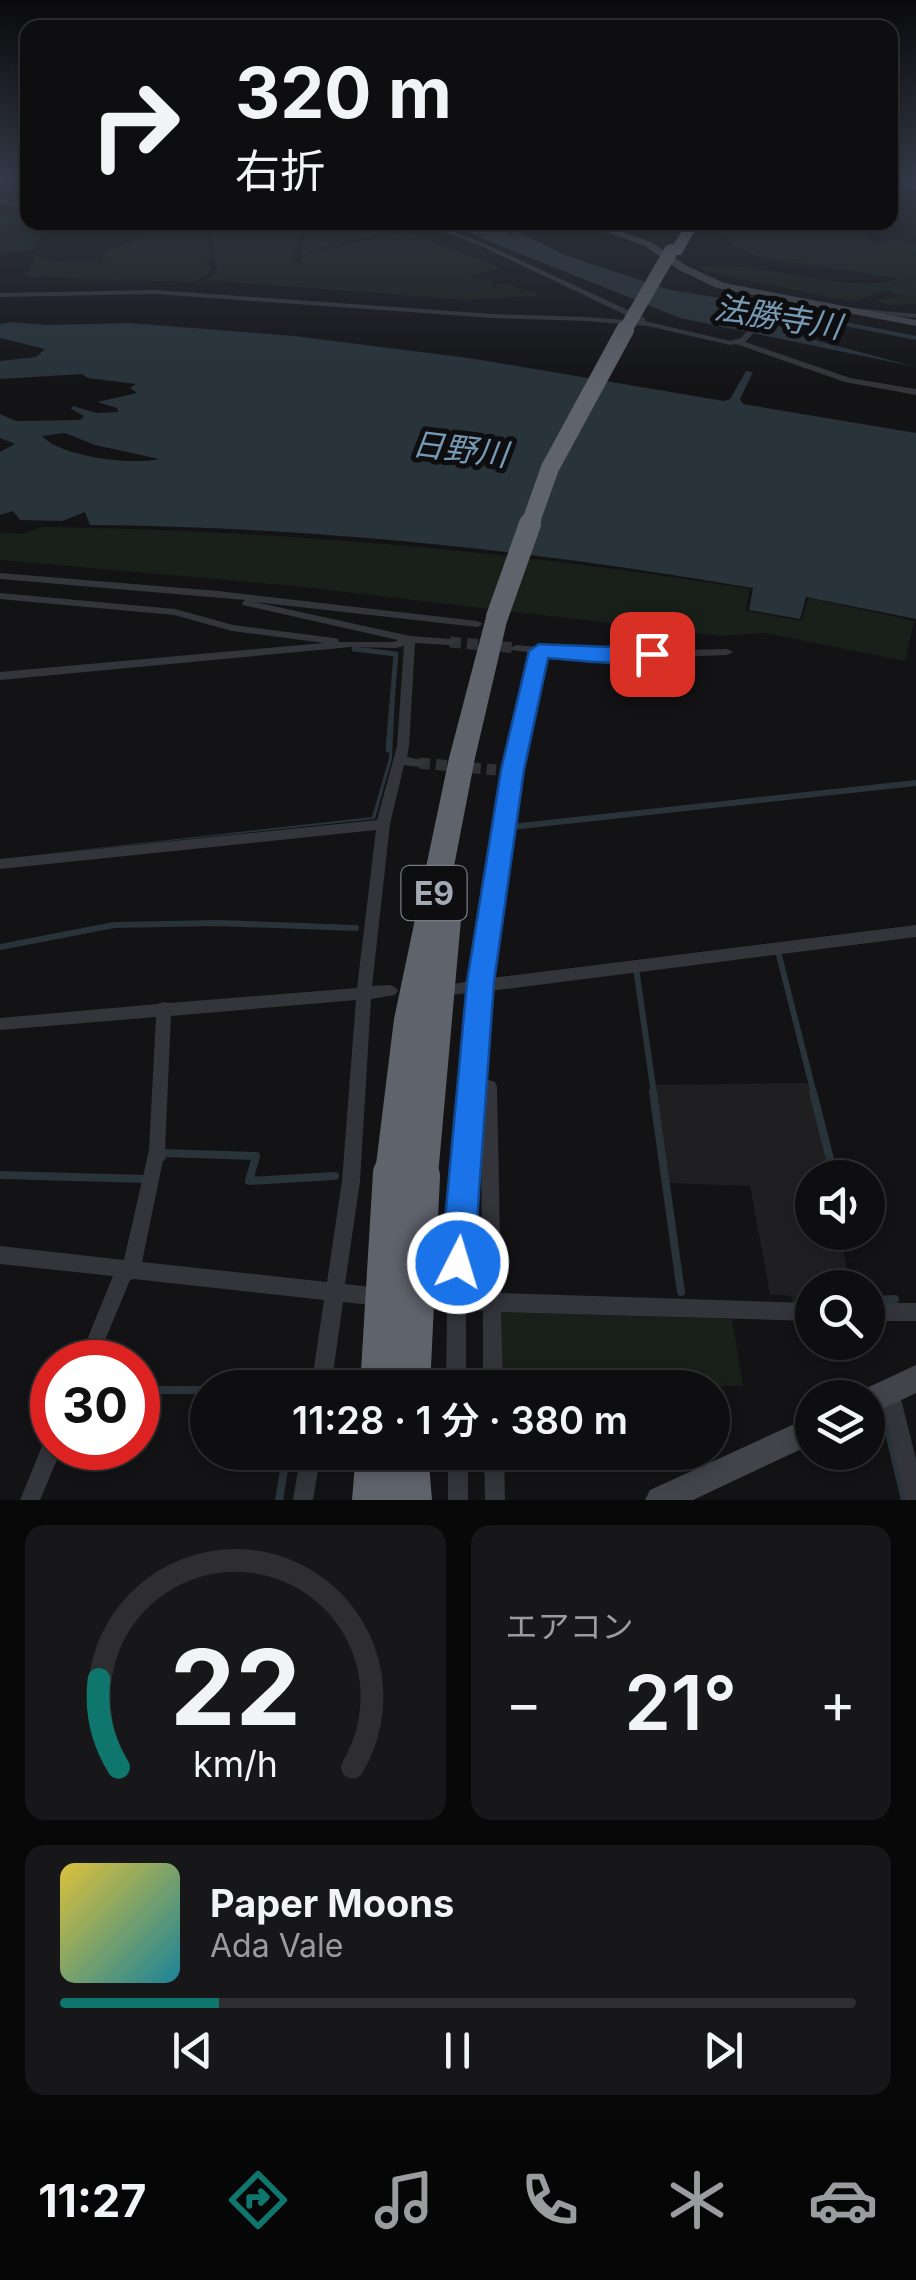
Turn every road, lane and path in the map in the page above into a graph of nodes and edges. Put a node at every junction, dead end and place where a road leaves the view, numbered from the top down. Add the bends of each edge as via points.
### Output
1 (490, 248) edge
2 (654, 248) edge
3 (676, 248) edge
4 (0, 296) edge
5 (61, 296) junction
6 (780, 300) junction
7 (154, 301) dead end
8 (916, 320) edge
9 (648, 324) junction
10 (742, 341) junction
11 (916, 392) edge
12 (0, 576) edge
13 (218, 594) junction
14 (0, 596) edge
15 (493, 620) junction
16 (410, 639) junction
17 (450, 642) tunnel mouth
18 (351, 644) junction
19 (516, 648) tunnel mouth
20 (539, 651) junction
21 (727, 652) dead end
22 (0, 676) edge
23 (399, 760) junction
24 (419, 763) tunnel mouth
25 (496, 770) tunnel mouth
26 (512, 770) junction
27 (383, 824) junction
28 (0, 864) edge
29 (916, 931) edge
30 (481, 980) junction
31 (453, 989) dead end
32 (390, 991) dead end
33 (364, 992) junction
34 (164, 1008) junction
35 (0, 1024) edge
36 (473, 1083) junction
37 (406, 1174) junction
38 (0, 1255) edge
39 (128, 1271) junction
40 (336, 1294) junction
41 (454, 1302) junction
42 (493, 1304) junction
43 (795, 1312) edge
44 (885, 1312) edge
45 (916, 1312) edge
46 (96, 1340) edge
47 (324, 1370) edge
48 (382, 1370) edge
49 (410, 1370) edge
50 (456, 1370) edge
51 (493, 1370) edge
52 (916, 1378) edge
53 (885, 1393) edge
54 (885, 1415) edge
55 (795, 1438) edge
56 (42, 1470) edge
57 (307, 1470) edge
58 (375, 1470) edge
59 (408, 1470) edge
60 (458, 1470) edge
61 (494, 1470) edge
62 (30, 1500) edge
63 (303, 1500) edge
64 (373, 1500) edge
65 (408, 1500) edge
66 (458, 1500) edge
67 (495, 1500) edge
68 (660, 1500) edge
69 (916, 1500) edge

1 - 9 street
2 - 6 main road via 721,286
3 - 15 highway, E9, bridge via 581,416
4 - 5 street
5 - 7 street
5 - 9 street via 155,292
6 - 8 main road
6 - 10 street
9 - 10 street via 702,339
10 - 11 street via 848,380
12 - 13 street
13 - 15 street
13 - 16 street
14 - 18 street via 176,612 232,628
15 - 37 highway, E9
16 - 17 street
16 - 18 street
16 - 23 street
18 - 22 street
19 - 20 street
20 - 21 street
20 - 26 street
23 - 24 street
23 - 27 street
25 - 26 street
26 - 30 street
27 - 28 street
27 - 33 street
29 - 30 street
30 - 31 street
30 - 36 street
32 - 33 street
33 - 34 street
33 - 40 street
34 - 35 street
34 - 39 street via 157,1150
36 - 41 street
36 - 42 street via 488,1087
37 - 48 highway, E9, bridge
37 - 49 highway, E9, bridge
38 - 39 street
39 - 40 street
39 - 46 street
40 - 41 street
40 - 47 street
41 - 42 street
41 - 50 street
42 - 43 street
42 - 51 street
44 - 45 street
52 - 53 main road
54 - 69 street
55 - 68 main road
56 - 62 street
57 - 63 street
58 - 64 highway
59 - 65 highway
60 - 66 street
61 - 67 street

